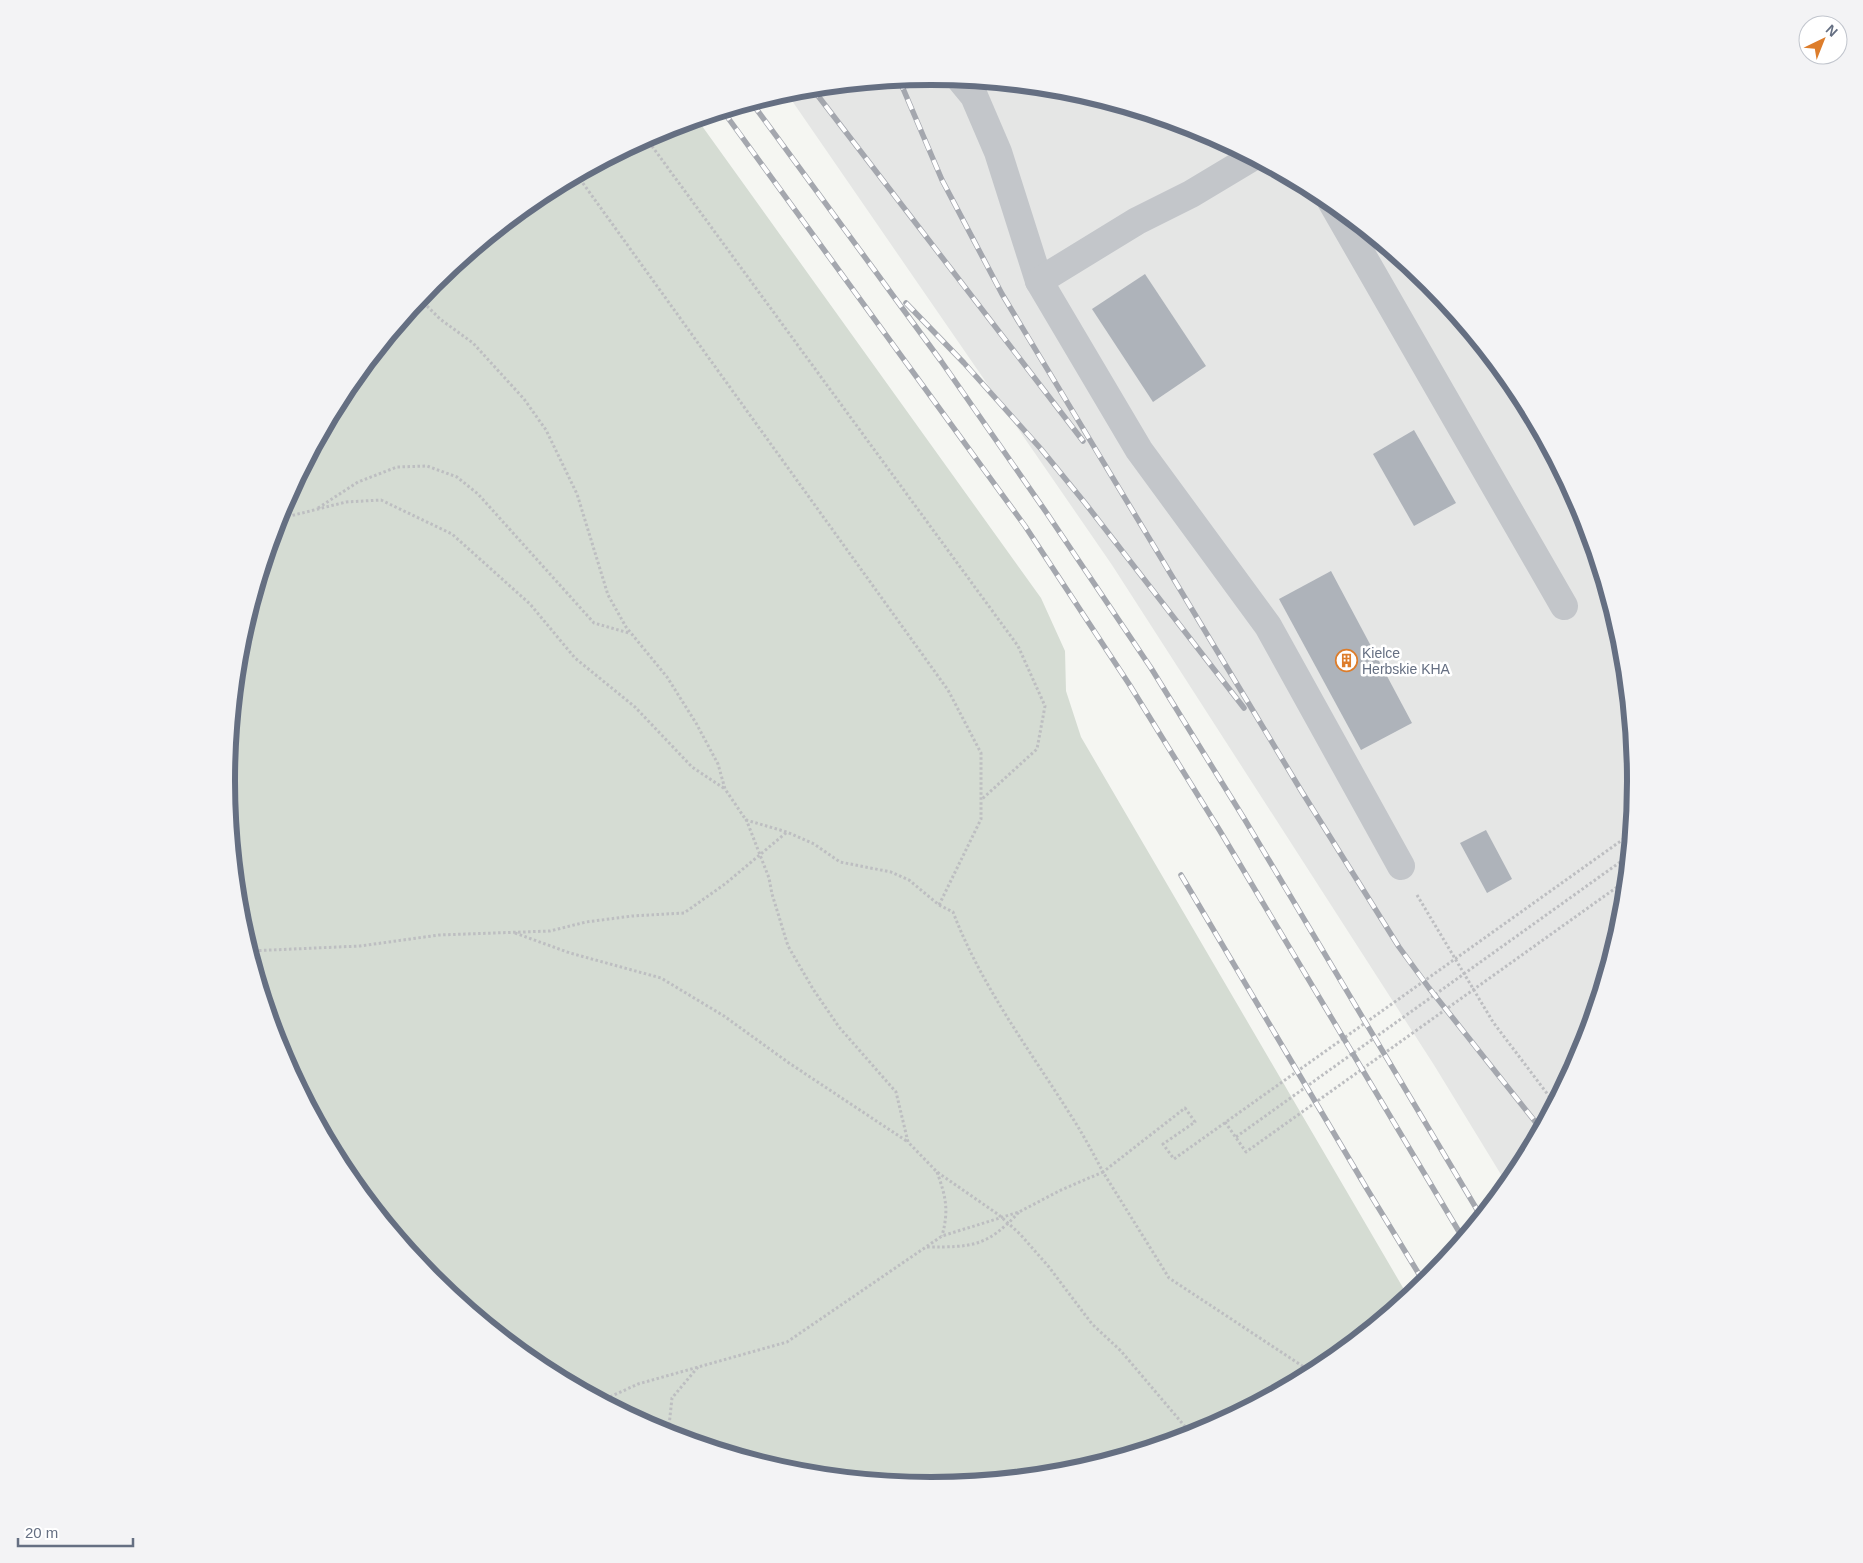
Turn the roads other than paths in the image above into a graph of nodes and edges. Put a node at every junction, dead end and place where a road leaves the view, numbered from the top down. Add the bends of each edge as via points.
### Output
1 (966, 86) edge
2 (1246, 160) edge
3 (1341, 218) edge
4 (1039, 281) junction
5 (1564, 606) dead end
6 (1401, 866) road end

1 - 4 lane via 974,96 998,152
2 - 4 lane
3 - 5 lane
4 - 6 lane via 1139,450 1268,626

